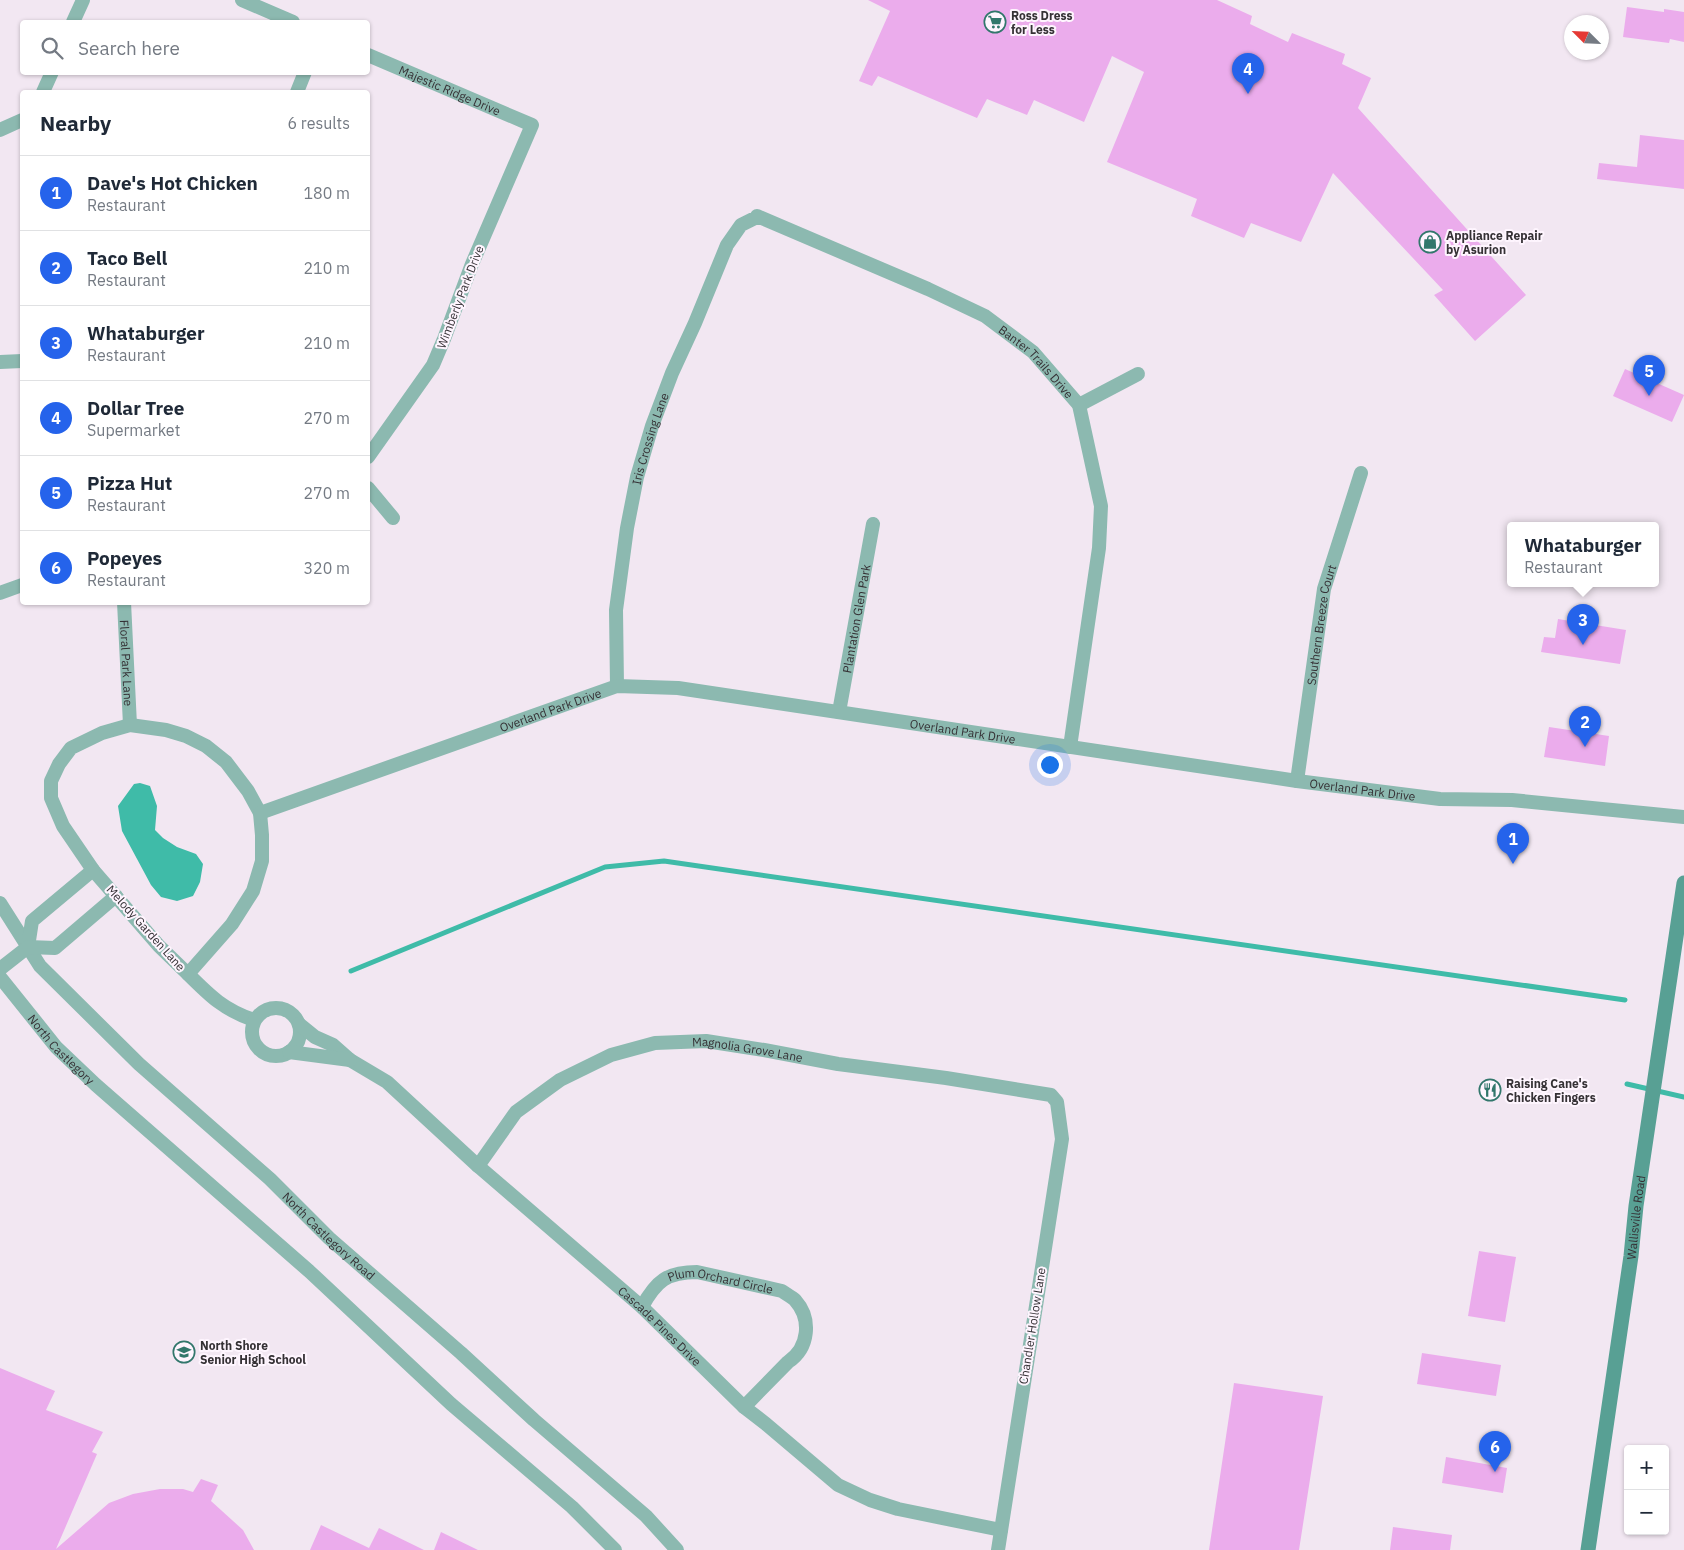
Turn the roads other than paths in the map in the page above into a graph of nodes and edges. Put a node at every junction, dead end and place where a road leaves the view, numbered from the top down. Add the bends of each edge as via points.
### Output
1 (82, 0) edge
2 (242, 0) edge
3 (74, 20) edge
4 (288, 20) edge
5 (370, 56) edge
6 (51, 75) edge
7 (304, 75) edge
8 (44, 90) edge
9 (298, 90) edge
10 (20, 122) edge
11 (532, 125) joint
12 (0, 130) edge
13 (757, 216) joint
14 (20, 361) edge
15 (0, 362) edge
16 (1138, 374) dead end
17 (1079, 405) junction
18 (370, 454) edge
19 (1361, 473) dead end
20 (370, 490) edge
21 (392, 518) dead end
22 (873, 524) dead end
23 (20, 586) edge
24 (0, 593) edge
25 (124, 605) edge
26 (617, 686) junction
27 (839, 712) junction
28 (130, 725) junction
29 (1070, 747) junction
30 (1297, 781) junction
31 (260, 813) junction
32 (1684, 817) edge
33 (93, 870) junction
34 (1684, 884) edge
35 (116, 896) junction
36 (0, 903) edge
37 (28, 947) junction
38 (0, 969) edge
39 (188, 974) junction
40 (0, 977) edge
41 (254, 1020) junction
42 (299, 1024) junction
43 (289, 1052) junction
44 (350, 1060) junction
45 (1057, 1102) joint
46 (478, 1166) junction
47 (642, 1307) junction
48 (744, 1407) junction
49 (1001, 1530) junction
50 (616, 1550) edge
51 (677, 1550) edge
52 (998, 1550) edge
53 (1588, 1550) edge

1 - 3 street
2 - 4 street
5 - 11 street, Majestic Ridge Drive
6 - 8 street
7 - 9 street
10 - 12 street
11 - 18 street, Wimberly Park Drive via 433,365
13 - 17 street, Banter Trails Drive via 985,316 1033,352
13 - 26 street, Iris Crossing Lane via 741,225 727,245 652,426 627,528 616,610
14 - 15 street
16 - 17 street
17 - 29 street, Banter Trails Drive via 1101,506 1099,548
19 - 30 street, Southern Breeze Court via 1324,589
20 - 21 street
22 - 27 street, Plantation Glen Park
23 - 24 street
25 - 28 street, Floral Park Lane
26 - 27 street, Overland Park Drive via 678,688
26 - 31 street, Overland Park Drive
27 - 29 street, Overland Park Drive
28 - 31 street, Melody Garden Lane via 166,730 206,746 226,762
28 - 33 street, Melody Garden Lane via 102,733 71,748 51,781 50,798 56,813
29 - 30 street, Overland Park Drive
30 - 32 street, Overland Park Drive via 1440,799 1512,800
31 - 39 street, Melody Garden Lane via 262,861 253,891 232,924
33 - 35 street, Melody Garden Lane
33 - 37 street via 32,921
34 - 53 main road, Wallisville Road
35 - 37 street via 55,948
35 - 39 street, Melody Garden Lane
36 - 37 street, North Castlegory Road
37 - 38 street
37 - 51 street, North Castlegory Road via 40,966 139,1064 270,1179 329,1238 646,1516
39 - 41 street via 215,1001
40 - 50 street, North Castlegory via 56,1046 96,1085 309,1271 451,1404
41 - 42 street via 263,1011 279,1007 295,1016
41 - 43 street via 252,1036 261,1051 273,1056
42 - 43 street via 298,1041
42 - 44 street, Cascade Pines Drive
43 - 44 street, Cascade Pines Drive
44 - 46 street, Cascade Pines Drive via 386,1082
45 - 46 street, Magnolia Grove Lane via 1051,1094 1036,1091 838,1064 706,1041 655,1042 611,1055 560,1080 516,1112
45 - 49 street, Chandler Hollow Lane via 1062,1139
46 - 47 street, Cascade Pines Drive
47 - 48 street, Cascade Pines Drive
47 - 48 street, Plum Orchard Circle via 658,1283 683,1272 697,1272 782,1291 794,1299 806,1322 802,1345 794,1358
48 - 49 street, Cascade Pines Drive via 838,1486 898,1509
49 - 52 street, Chandler Hollow Lane

